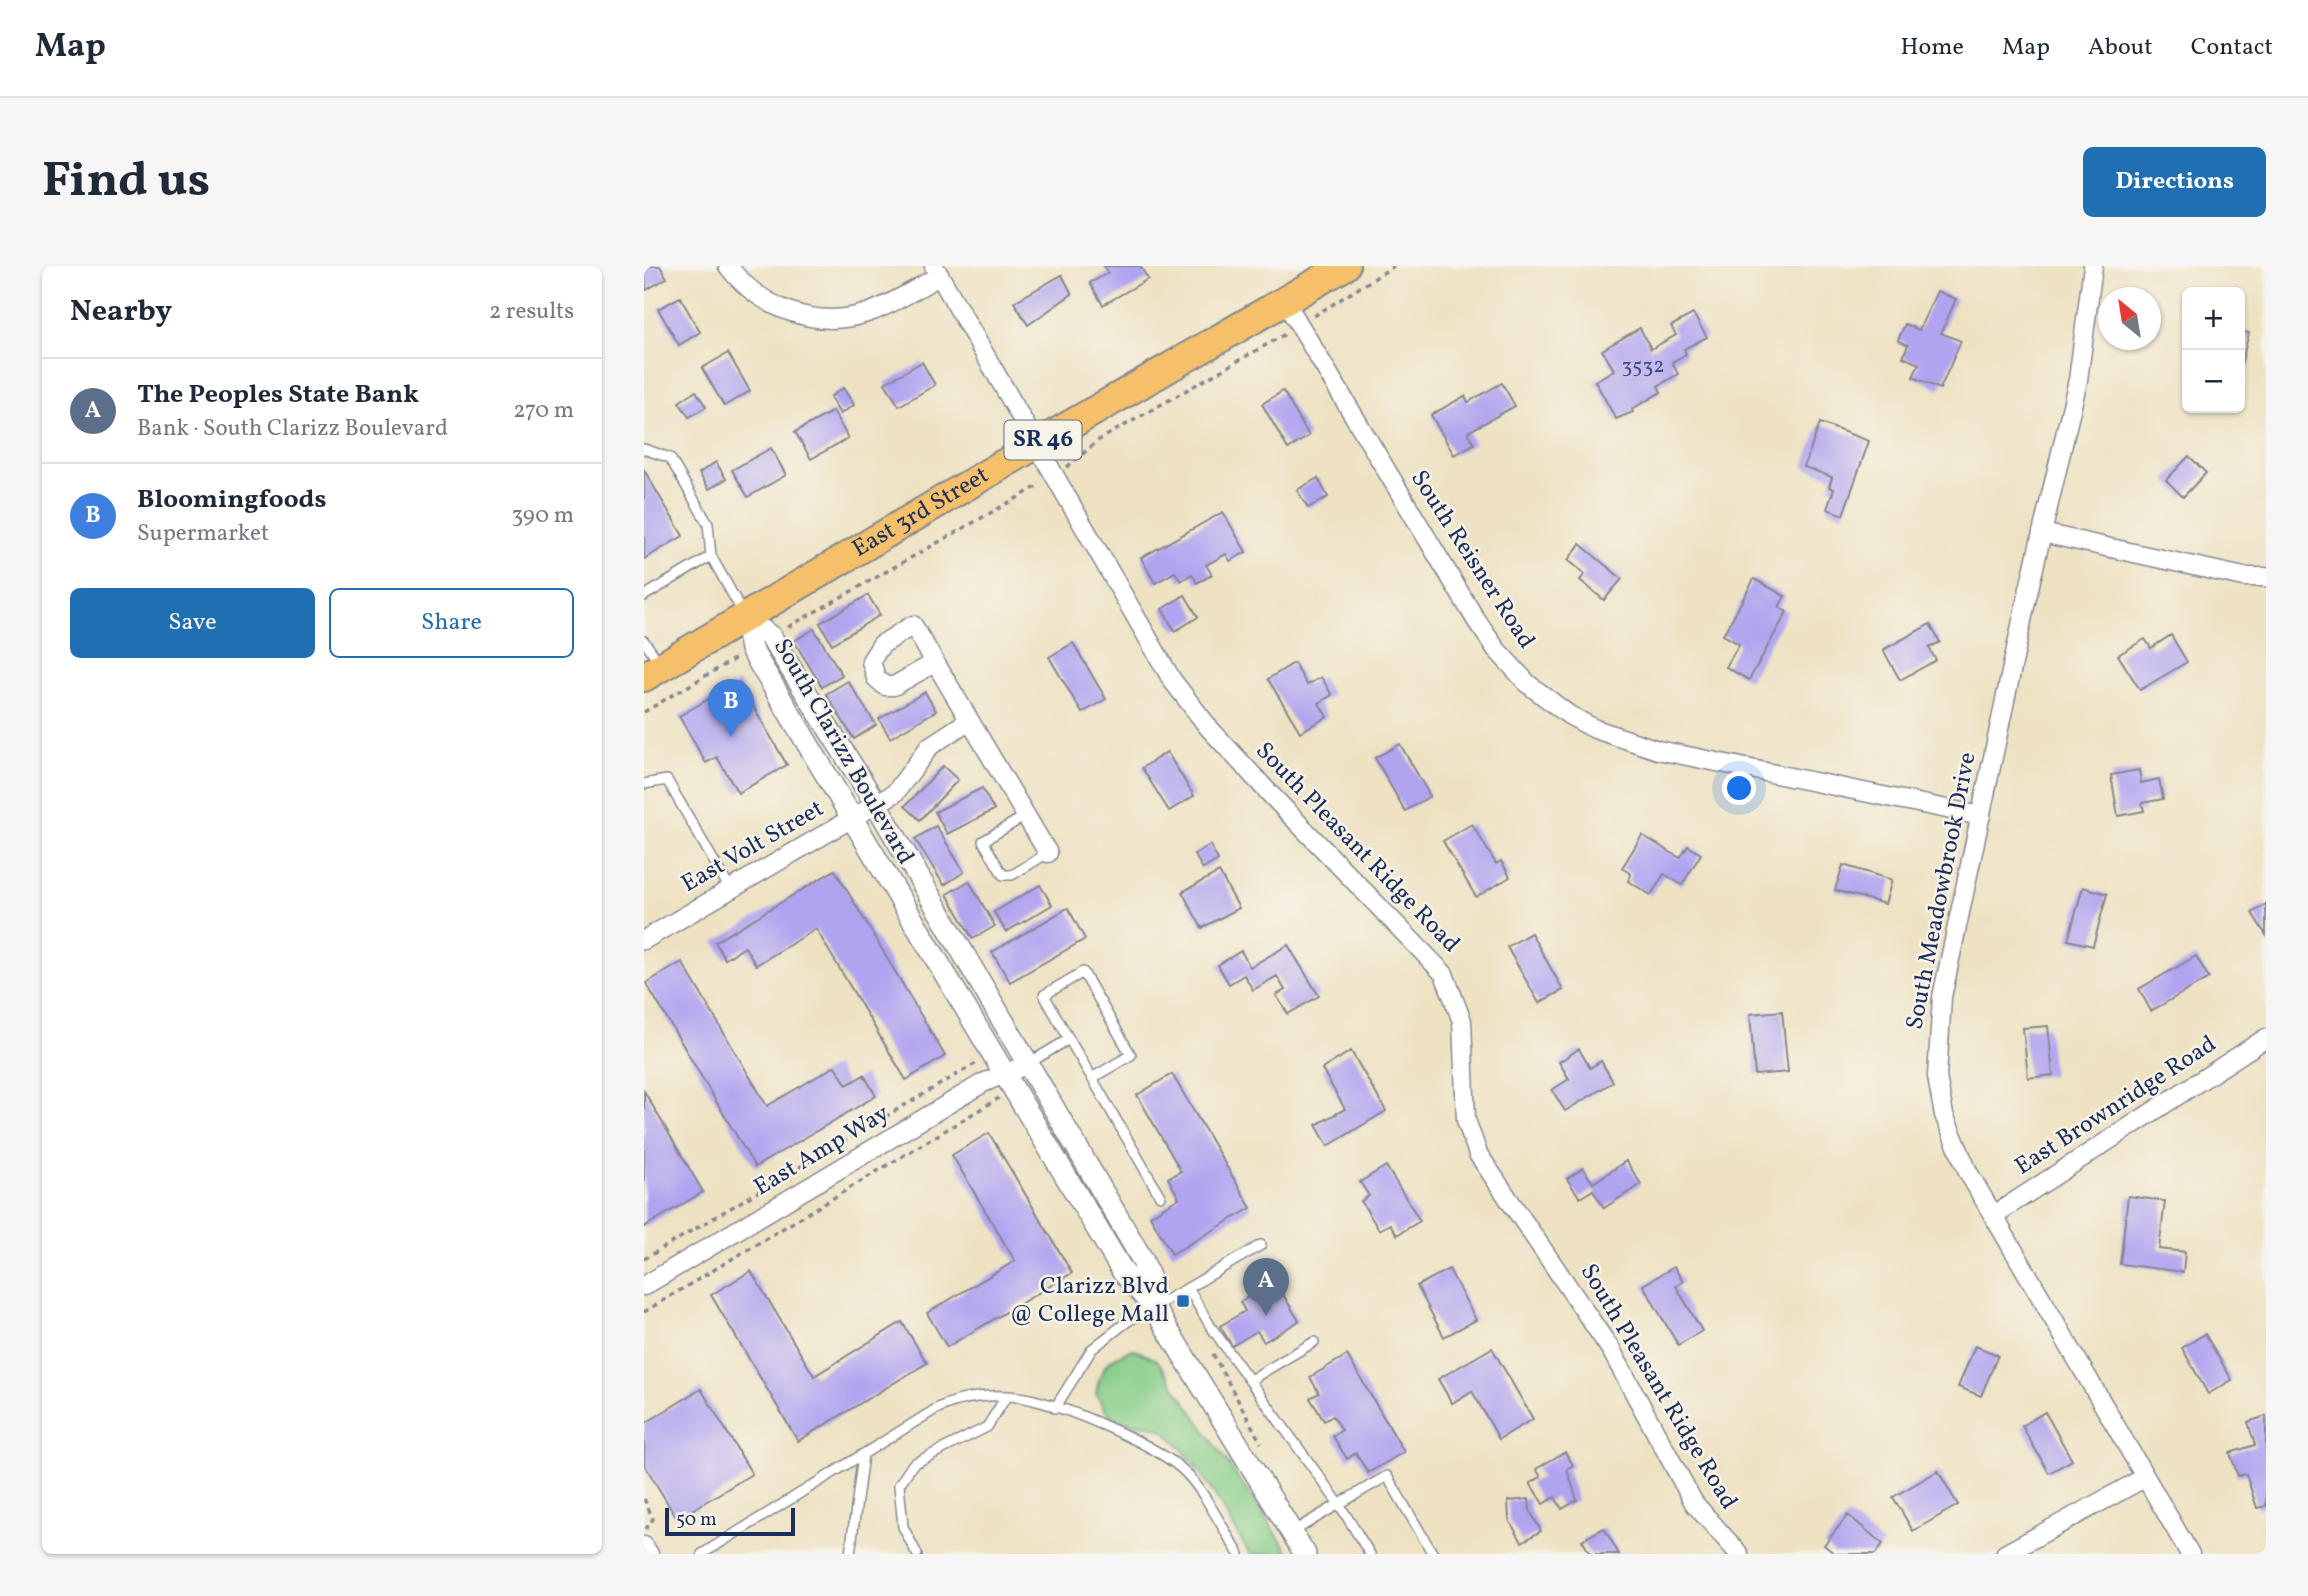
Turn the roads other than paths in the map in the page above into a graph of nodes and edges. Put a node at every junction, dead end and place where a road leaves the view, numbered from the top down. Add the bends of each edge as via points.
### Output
1 (728, 266) edge
2 (1345, 266) edge
3 (2093, 266) edge
4 (936, 271) edge
5 (1285, 300) junction
6 (1037, 444) junction
7 (644, 449) edge
8 (2042, 533) junction
9 (711, 556) junction
10 (2266, 577) edge
11 (644, 596) edge
12 (745, 618) junction
13 (644, 641) edge
14 (934, 663) dead end
15 (653, 671) edge
16 (968, 721) junction
17 (644, 784) edge
18 (876, 804) junction
19 (1025, 816) junction
20 (1981, 816) junction
21 (851, 818) junction
22 (1048, 853) joint
23 (730, 889) junction
24 (644, 940) edge
25 (2266, 1038) edge
26 (1069, 1039) junction
27 (1028, 1064) junction
28 (1003, 1073) junction
29 (1092, 1078) junction
30 (1160, 1196) dead end
31 (1994, 1215) junction
32 (1261, 1245) dead end
33 (644, 1286) edge
34 (1188, 1288) junction
35 (1153, 1306) junction
36 (1314, 1342) dead end
37 (1250, 1380) junction
38 (1006, 1397) junction
39 (1055, 1408) junction
40 (863, 1454) junction
41 (2144, 1478) junction
42 (1339, 1504) junction
43 (1292, 1532) junction
44 (644, 1546) edge
45 (649, 1554) edge
46 (702, 1554) edge
47 (850, 1554) edge
48 (917, 1554) edge
49 (1239, 1554) edge
50 (1305, 1554) edge
51 (1370, 1554) edge
52 (1433, 1554) edge
53 (1740, 1554) edge
54 (2005, 1554) edge
55 (2190, 1554) edge

1 - 4 street via 749,290 777,308 835,318 869,313
2 - 5 highway, East 3rd Street / SR 46
3 - 8 street, South Meadowbrook Drive via 2078,380
4 - 6 street, South Pleasant Ridge Road
5 - 6 highway, East 3rd Street / SR 46
5 - 20 street, South Reisner Road via 1476,620 1511,667 1544,698 1595,729 1658,750
6 - 12 highway, East 3rd Street / SR 46
6 - 53 street, South Pleasant Ridge Road via 1172,680 1209,728 1444,974 1462,1021 1465,1111 1478,1154 1611,1350 1694,1503
7 - 9 lane via 670,458 708,524
8 - 10 street via 2244,577
8 - 20 street, South Meadowbrook Drive
9 - 11 lane
9 - 12 lane
12 - 15 highway, East 3rd Street / SR 46
12 - 18 street, South Clarizz Boulevard via 771,637
12 - 21 street, South Clarizz Boulevard via 751,649
13 - 15 lane
14 - 16 street
16 - 18 street, East Volt Street via 930,746 895,793
16 - 19 street
17 - 23 lane via 667,780
18 - 21 street, East Volt Street
18 - 27 street, South Clarizz Boulevard
19 - 22 street
19 - 22 lane via 984,841 1003,875 1012,875
20 - 31 street, South Meadowbrook Drive via 1942,997 1937,1077 1952,1138
21 - 23 street, East Volt Street
21 - 28 street, South Clarizz Boulevard
23 - 24 street, East Volt Street
25 - 31 street, East Brownridge Road
26 - 27 lane
26 - 29 lane
26 - 29 lane via 1044,995 1083,972 1131,1055
27 - 28 street, East Amp Way
27 - 35 street, South Clarizz Boulevard via 1142,1259 1152,1284
28 - 33 street, East Amp Way
28 - 35 street, South Clarizz Boulevard via 1123,1272
29 - 30 lane
31 - 41 street, South Meadowbrook Drive
32 - 34 lane
34 - 35 lane
34 - 37 lane
35 - 39 lane via 1092,1349
35 - 43 street, South Clarizz Boulevard
36 - 37 lane
37 - 42 lane
38 - 39 lane
38 - 40 lane via 950,1402
38 - 48 lane via 987,1427 914,1464 899,1485 904,1527
39 - 49 lane via 1165,1456 1186,1473
40 - 46 lane
40 - 47 lane
41 - 54 street
41 - 55 street, South Meadowbrook Drive
42 - 43 lane
42 - 51 lane
42 - 52 lane via 1387,1476
43 - 50 street, South Clarizz Boulevard
44 - 45 street

